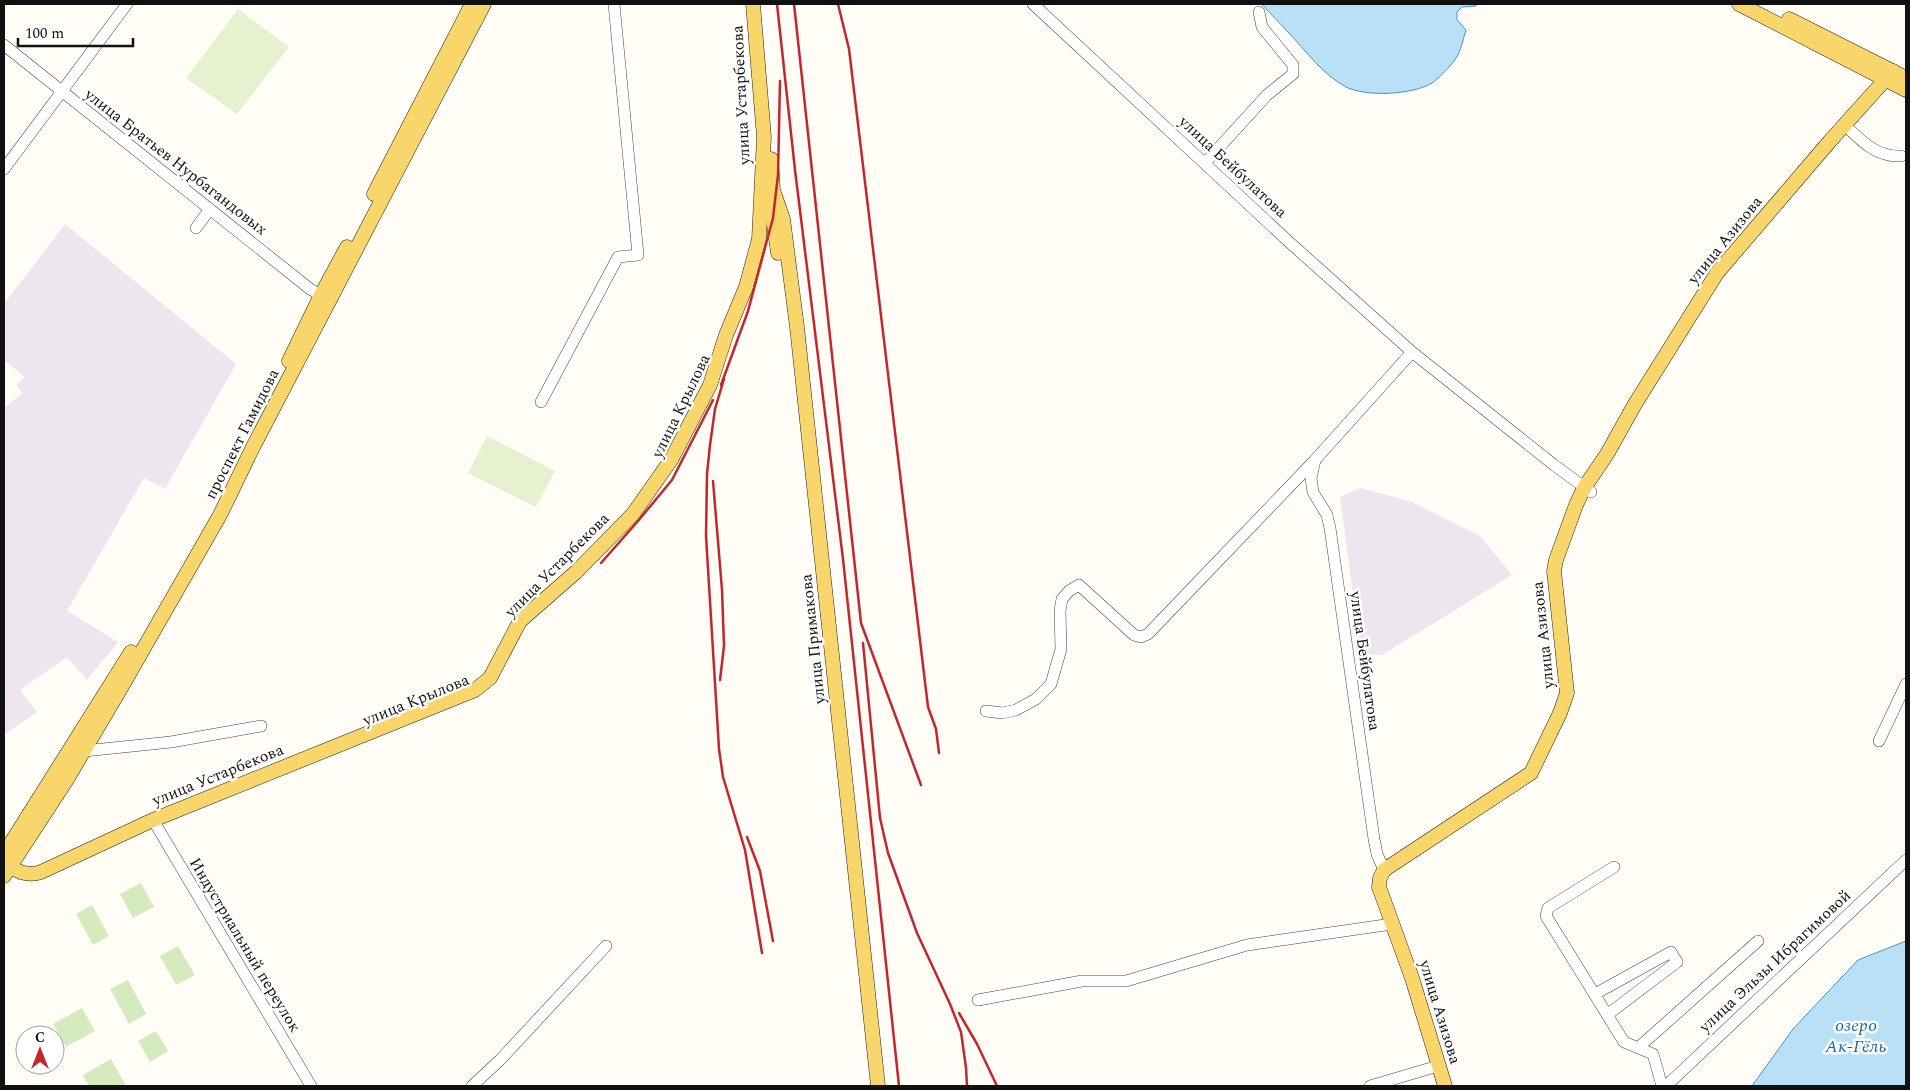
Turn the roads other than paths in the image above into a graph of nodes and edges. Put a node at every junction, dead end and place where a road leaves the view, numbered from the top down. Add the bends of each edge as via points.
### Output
1 (127, 4) edge
2 (472, 4) edge
3 (484, 4) edge
4 (614, 4) edge
5 (753, 4) edge
6 (760, 4) edge
7 (1033, 4) edge
8 (1739, 4) edge
9 (1759, 4) edge
10 (1259, 12) dead end
11 (4, 45) edge
12 (1896, 77) edge
13 (1906, 90) edge
14 (62, 92) junction
15 (1848, 128) junction
16 (1902, 156) dead end
17 (1205, 162) junction
18 (4, 169) edge
19 (772, 196) junction
20 (210, 209) junction
21 (771, 219) junction
22 (196, 228) dead end
23 (327, 294) junction
24 (1412, 352) junction
25 (541, 402) dead end
26 (1315, 460) junction
27 (1588, 490) junction
28 (1906, 684) edge
29 (986, 710) dead end
30 (261, 726) dead end
31 (1880, 741) dead end
32 (84, 751) junction
33 (153, 821) junction
34 (1906, 860) edge
35 (6, 866) edge
36 (1614, 867) dead end
37 (1384, 870) junction
38 (1392, 924) junction
39 (1758, 941) dead end
40 (606, 946) dead end
41 (1595, 994) junction
42 (978, 1000) dead end
43 (1607, 1016) junction
44 (1639, 1047) junction
45 (1438, 1066) junction
46 (311, 1086) edge
47 (472, 1086) edge
48 (869, 1086) edge
49 (878, 1086) edge
50 (1370, 1086) edge
51 (1444, 1086) edge
52 (1451, 1086) edge
53 (1664, 1086) edge

1 - 14 street
2 - 23 main road, проспект Гамидова
3 - 23 main road, проспект Гамидова
4 - 25 street via 638,254 618,257
5 - 19 main road, улица Устарбекова
6 - 19 main road
7 - 17 street, улица Бейбулатова
8 - 12 main road
9 - 12 main road
10 - 17 street via 1262,27 1293,65 1293,74 1267,95
11 - 14 street, улица Братьев Нурбагандовых
12 - 13 main road
12 - 15 main road, улица Азизова
14 - 18 street
14 - 20 street, улица Братьев Нурбагандовых
15 - 16 street via 1866,146 1892,157
15 - 27 main road, улица Азизова via 1830,140 1717,273 1635,404
17 - 24 street, улица Бейбулатова
19 - 21 main road, улица Примакова
19 - 33 main road, улица Устарбекова via 746,286 710,385 671,460 633,514 576,572 520,621 490,678 475,690
19 - 49 main road, улица Примакова via 783,218 798,337
20 - 22 street
20 - 23 street, улица Братьев Нурбагандовых via 310,289
21 - 33 main road, улица Крылова via 734,337 678,458 636,517 594,562 529,620 498,678 484,692
21 - 48 main road, улица Примакова via 790,333
23 - 32 main road, проспект Гамидова via 220,516
23 - 35 main road, проспект Гамидова via 189,552
24 - 26 street
24 - 27 street, улица Бейбулатова
26 - 29 street via 1148,634 1134,635 1079,585 1069,591 1062,599 1060,649 1051,684 1036,699 1016,710 1002,713
26 - 37 street, улица Бейбулатова via 1312,487 1316,500 1327,515 1374,839
27 - 37 main road, улица Азизова via 1576,505 1554,571 1567,693 1531,773
27 - 52 main road, улица Азизова via 1562,559 1559,578 1572,691 1565,718 1534,777 1388,874 1388,894
28 - 31 street
30 - 32 street via 170,742
32 - 35 main road, проспект Гамидова
33 - 35 main road, улица Крылова via 41,874 20,874
33 - 46 street, Индустриальный переулок
34 - 53 street, улица Эльзы Ибрагимовой
36 - 41 street via 1546,912
37 - 38 main road, улица Азизова via 1379,887
38 - 42 street via 1247,945 1126,981 1082,981
38 - 45 main road, улица Азизова
39 - 44 street
40 - 47 street
41 - 43 street
41 - 43 street via 1671,952 1677,962
43 - 44 street via 1624,1042
44 - 53 street via 1653,1054
45 - 50 street
45 - 51 main road, улица Азизова

